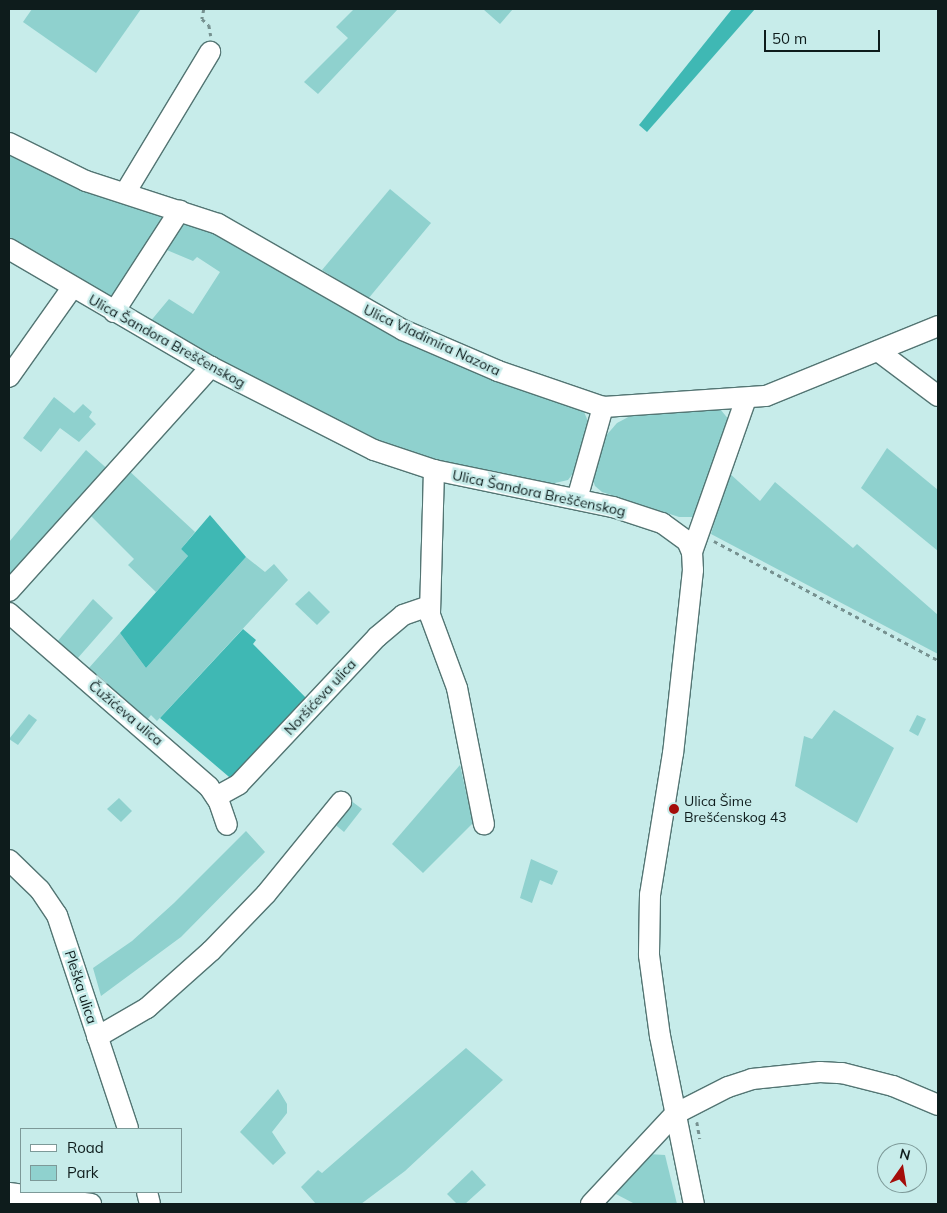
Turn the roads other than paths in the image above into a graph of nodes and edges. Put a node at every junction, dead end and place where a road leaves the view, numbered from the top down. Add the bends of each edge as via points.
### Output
1 (210, 52) road end
2 (9, 143) edge
3 (125, 193) junction
4 (180, 210) junction
5 (9, 249) edge
6 (72, 288) junction
7 (114, 312) junction
8 (938, 326) edge
9 (878, 352) junction
10 (211, 367) junction
11 (9, 377) edge
12 (938, 396) edge
13 (746, 399) junction
14 (603, 408) junction
15 (434, 470) junction
16 (578, 498) junction
17 (692, 552) junction
18 (9, 591) edge
19 (429, 606) junction
20 (9, 613) edge
21 (216, 797) junction
22 (341, 802) dead end
23 (484, 824) dead end
24 (227, 825) dead end
25 (9, 860) edge
26 (98, 1036) junction
27 (938, 1105) edge
28 (675, 1114) junction
29 (128, 1128) edge
30 (9, 1193) edge
31 (90, 1204) edge
32 (591, 1204) edge
33 (694, 1204) edge

1 - 3 street
2 - 3 street, Ulica Vladimira Nazora via 65,172
3 - 4 street, Ulica Vladimira Nazora
4 - 7 street
4 - 14 street, Ulica Vladimira Nazora via 230,230 403,330 498,371
5 - 6 street, Ulica Šandora Breščenskog
6 - 7 street, Ulica Šandora Breščenskog
6 - 11 street
7 - 10 street, Ulica Šandora Breščenskog
8 - 9 street, Ulica Vladimira Nazora
9 - 12 street
9 - 13 street, Ulica Vladimira Nazora via 788,390
10 - 15 street, Ulica Šandora Breščenskog via 349,439
10 - 18 street
13 - 14 street, Ulica Vladimira Nazora
13 - 17 street
14 - 16 street
15 - 16 street, Ulica Šandora Breščenskog
15 - 19 street
16 - 17 street, Ulica Šandora Breščenskog via 662,523 680,533
17 - 28 street via 673,752 653,870 649,926 653,991
19 - 21 street, Noršićeva ulica via 403,615 377,637 239,784
19 - 23 street via 432,624 457,688
20 - 21 street, Čužićeva ulica via 177,756
21 - 24 street, Čužićeva ulica
22 - 26 street via 266,894 210,951 146,1008
25 - 26 street, Pleška ulica via 40,890 57,916
26 - 29 street, Pleška ulica
27 - 28 street via 862,1077 820,1072 752,1079 728,1087
28 - 32 street
28 - 33 street
30 - 31 street

